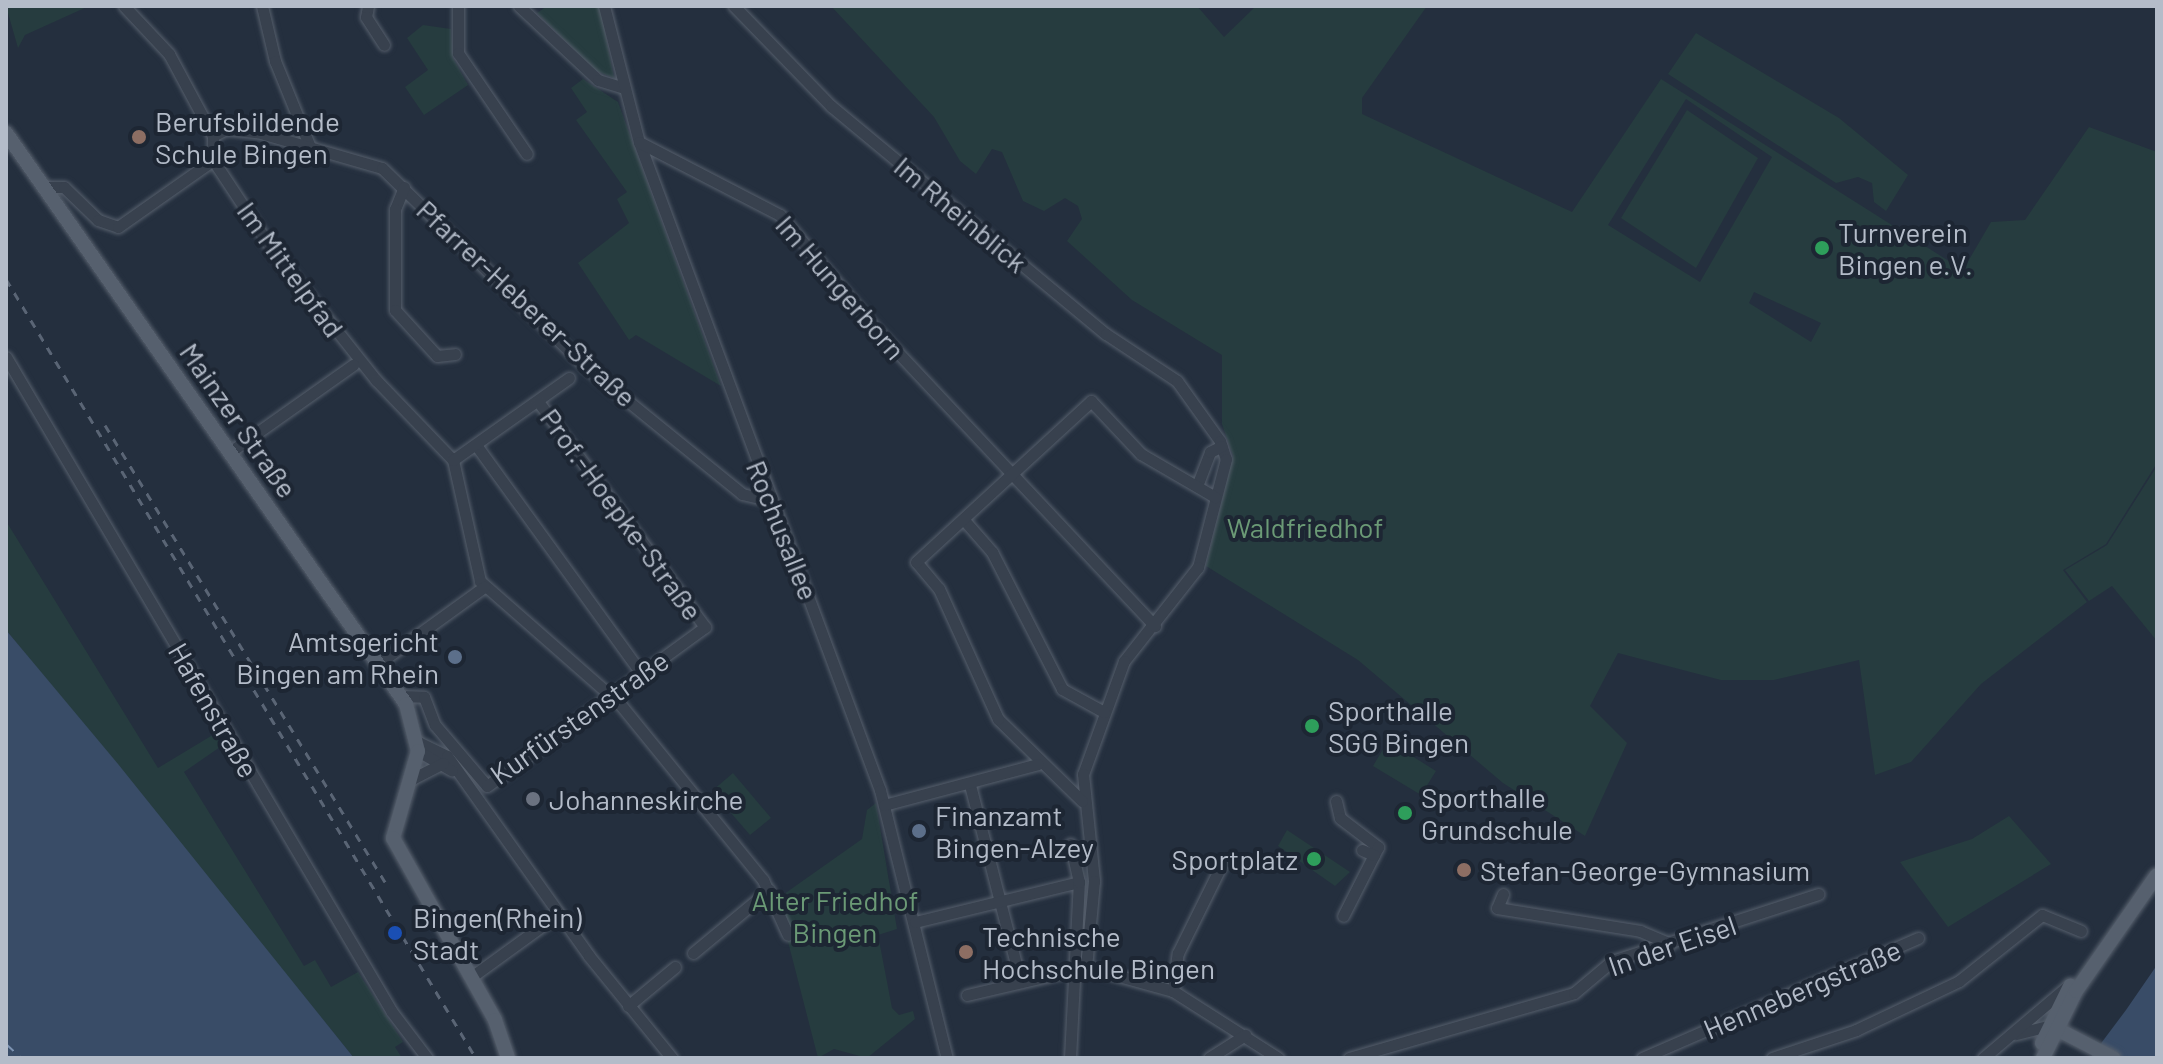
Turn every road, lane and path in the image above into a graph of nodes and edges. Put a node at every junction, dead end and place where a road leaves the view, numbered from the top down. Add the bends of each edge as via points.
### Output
1 (124, 6) edge
2 (262, 6) edge
3 (368, 6) edge
4 (458, 6) edge
5 (519, 6) edge
6 (604, 6) edge
7 (734, 6) edge
8 (384, 45) dead end
9 (621, 87) junction
10 (6, 133) edge
11 (213, 136) junction
12 (639, 142) junction
13 (310, 147) junction
14 (527, 154) dead end
15 (213, 160) junction
16 (44, 187) junction
17 (404, 187) junction
18 (455, 354) dead end
19 (6, 357) edge
20 (353, 365) dead end
21 (569, 378) dead end
22 (538, 401) junction
23 (476, 445) junction
24 (1222, 446) junction
25 (230, 452) junction
26 (453, 460) junction
27 (1013, 475) junction
28 (1197, 486) junction
29 (1215, 497) junction
30 (767, 500) junction
31 (964, 520) junction
32 (484, 587) junction
33 (1155, 626) junction
34 (705, 627) joint
35 (379, 663) junction
36 (642, 674) junction
37 (400, 696) junction
38 (613, 696) junction
39 (1104, 712) junction
40 (418, 746) junction
41 (444, 763) junction
42 (1038, 764) junction
43 (459, 778) junction
44 (410, 780) junction
45 (970, 785) junction
46 (1082, 801) junction
47 (1336, 801) dead end
48 (884, 805) junction
49 (1070, 844) dead end
50 (1222, 864) dead end
51 (2157, 875) edge
52 (1079, 882) junction
53 (769, 890) junction
54 (1503, 894) dead end
55 (1818, 894) dead end
56 (1000, 901) junction
57 (558, 914) junction
58 (1343, 916) dead end
59 (915, 922) junction
60 (2081, 931) dead end
61 (788, 935) dead end
62 (1918, 938) dead end
63 (1670, 944) junction
64 (2104, 947) junction
65 (693, 953) dead end
66 (675, 967) dead end
67 (1082, 967) junction
68 (470, 978) junction
69 (1020, 980) junction
70 (2072, 982) junction
71 (1173, 991) junction
72 (967, 995) dead end
73 (628, 1006) junction
74 (2029, 1021) junction
75 (2054, 1028) junction
76 (2018, 1034) junction
77 (1245, 1035) junction
78 (503, 1037) junction
79 (2040, 1055) edge
80 (427, 1058) edge
81 (508, 1058) edge
82 (516, 1058) edge
83 (672, 1058) edge
84 (947, 1058) edge
85 (1070, 1058) edge
86 (1209, 1058) edge
87 (1278, 1058) edge
88 (1349, 1058) edge
89 (1642, 1058) edge
90 (1772, 1058) edge
91 (1983, 1058) edge
92 (2113, 1058) edge

1 - 11 street via 169,54
2 - 13 street via 275,61
3 - 8 street via 366,17
4 - 14 street via 458,53
5 - 9 street via 598,80
6 - 9 street, Rochusallee
7 - 24 street, Im Rheinblick via 831,106 1106,334 1177,381
9 - 12 street, Rochusallee
10 - 16 main road, Mainzer Straße
11 - 13 street, Pfarrer-Heberer-Straße via 234,128
11 - 15 street
12 - 27 street, Im Hungerborn via 780,215
12 - 30 street, Rochusallee
13 - 17 street, Pfarrer-Heberer-Straße via 376,165
15 - 16 street via 118,227 98,220 64,187
15 - 26 street, Im Mittelpfad via 301,288
16 - 25 main road, Mainzer Straße
17 - 18 street, Pfarrer-Heberer-Straße via 395,209 395,310 437,356
17 - 30 street, Pfarrer-Heberer-Straße via 586,367 742,494
19 - 80 street, Hafenstraße via 392,1012
20 - 25 street
21 - 22 street
22 - 23 street
22 - 34 street, Prof.-Hoepke-Straße
23 - 26 street
23 - 36 street
24 - 28 street via 1210,452
24 - 29 street via 1226,459
25 - 35 main road, Mainzer Straße
26 - 32 street via 469,554
27 - 28 street via 1091,401 1141,454
27 - 31 street
27 - 33 street, Im Hungerborn
28 - 29 street
29 - 33 street via 1198,567
30 - 48 street, Rochusallee via 823,630
31 - 39 street via 992,552 1062,689
31 - 42 street via 916,562 939,589 998,719
32 - 35 street
32 - 38 street
33 - 39 street via 1124,661
34 - 36 street, Kurfürstenstraße
35 - 37 main road, Mainzer Straße
36 - 38 street, Kurfürstenstraße
37 - 38 street, Kurfürstenstraße via 424,697 435,725 487,786
37 - 40 main road, Mainzer Straße
38 - 53 street
39 - 46 street
40 - 41 street
40 - 43 street via 447,756
40 - 44 main road
41 - 43 street
41 - 44 street
42 - 45 street
42 - 46 street
43 - 57 street
44 - 68 main road via 393,838
45 - 48 street
45 - 56 street
46 - 67 street via 1094,881
47 - 58 street via 1347,826 1378,847 1368,853
48 - 59 street, Rochusallee
49 - 52 street
50 - 71 street via 1178,953
51 - 64 main road
52 - 56 street
52 - 67 street
53 - 61 street
53 - 65 street
54 - 63 street via 1497,908 1640,931
55 - 63 street, In der Eisel
56 - 59 street
56 - 69 street
57 - 68 street
57 - 73 street
59 - 84 street, Rochusallee
60 - 90 street via 2042,915 1959,981 1856,1030
62 - 89 street, Hennebergstraße
63 - 88 street, In der Eisel via 1612,961 1574,993
64 - 70 main road
64 - 75 main road
66 - 73 street
67 - 69 street
67 - 71 street
67 - 85 street
68 - 78 main road
69 - 72 street
70 - 74 street
70 - 75 main road
71 - 77 street
73 - 83 street
74 - 75 street
74 - 76 street
75 - 76 street
75 - 79 main road
75 - 92 main road
76 - 79 street
76 - 91 street
77 - 86 street
77 - 87 street
78 - 81 main road
78 - 82 main road

